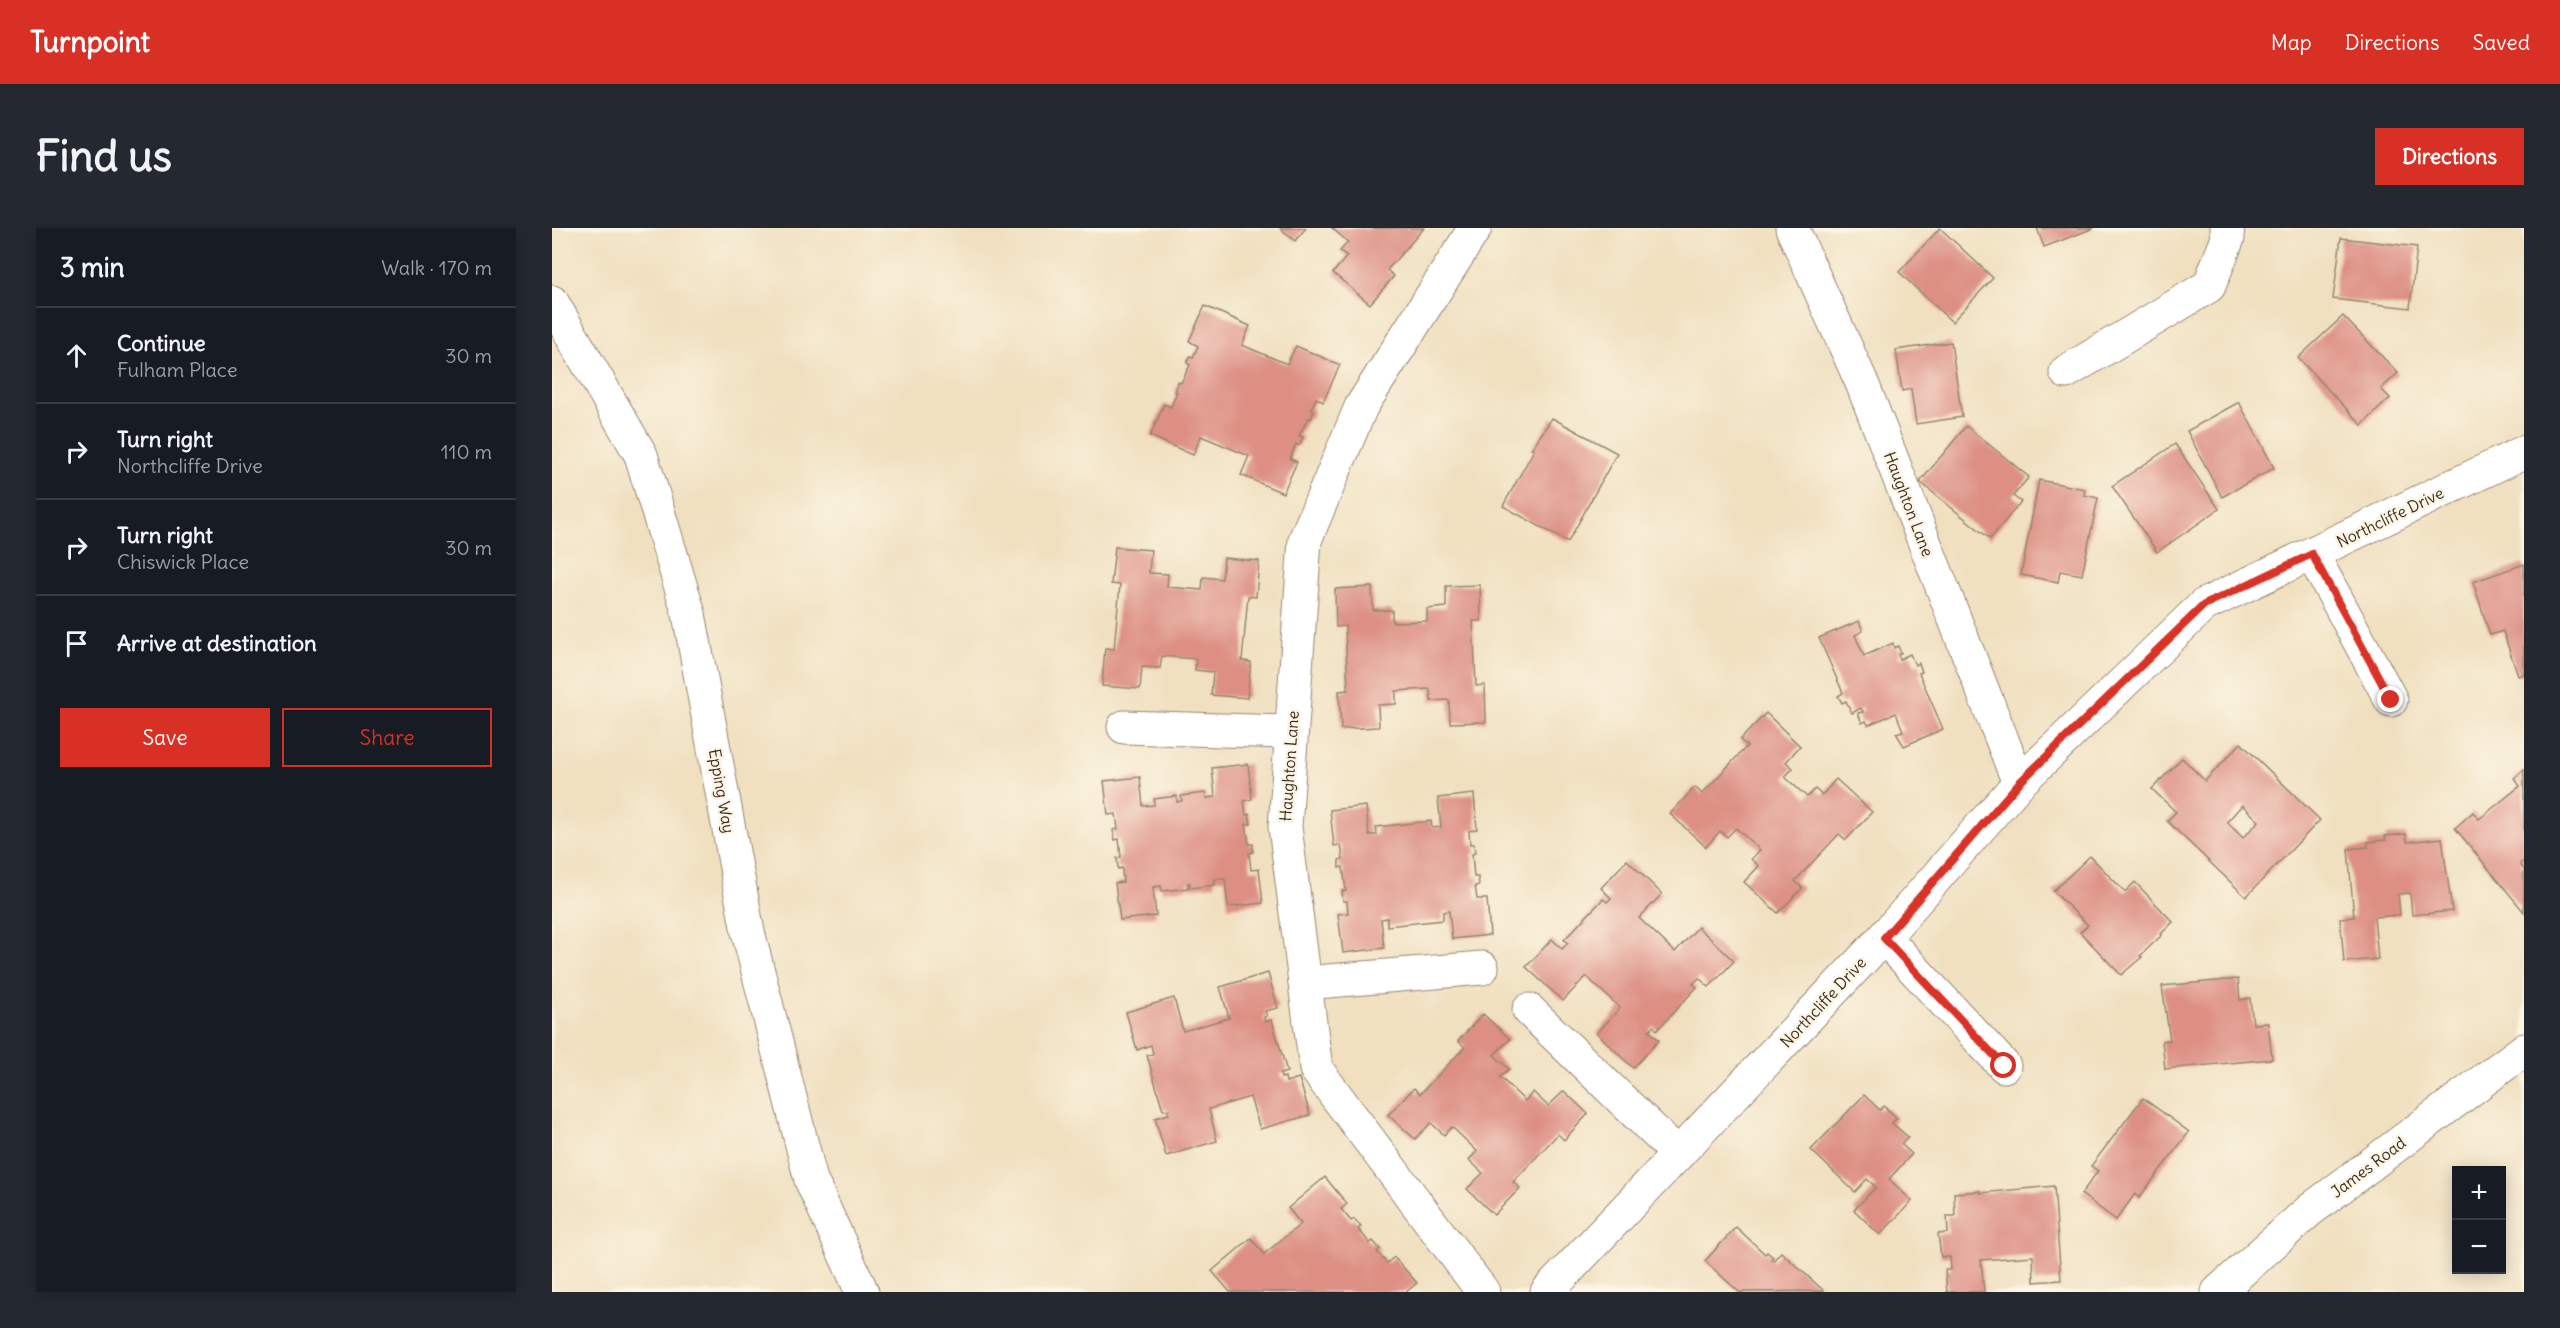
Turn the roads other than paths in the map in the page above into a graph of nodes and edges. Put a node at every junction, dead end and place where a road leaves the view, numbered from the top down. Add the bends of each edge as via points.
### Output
1 (1475, 228) edge
2 (1792, 228) edge
3 (2226, 228) edge
4 (552, 302) edge
5 (2066, 372) dead end
6 (2524, 452) edge
7 (2312, 554) junction
8 (2391, 700) dead end
9 (1124, 727) dead end
10 (1291, 732) junction
11 (2019, 783) junction
12 (1884, 938) junction
13 (1482, 968) dead end
14 (1305, 983) junction
15 (1529, 1010) dead end
16 (2524, 1050) edge
17 (2004, 1066) dead end
18 (1678, 1154) junction
19 (862, 1292) edge
20 (1483, 1292) edge
21 (1547, 1292) edge
22 (2218, 1292) edge

1 - 10 street, Haughton Lane via 1361,406 1305,540
2 - 11 street, Haughton Lane via 1862,383
3 - 5 street via 2228,238 2209,286
4 - 19 street, Epping Way via 641,455 689,614 748,932 812,1180
6 - 7 street, Northcliffe Drive
7 - 8 street
7 - 11 street, Northcliffe Drive via 2204,605
9 - 10 street
10 - 14 street, Haughton Lane via 1285,827
11 - 12 street, Northcliffe Drive
12 - 17 street
12 - 18 street, Northcliffe Drive
13 - 14 street
14 - 20 street, Haughton Lane via 1316,1070
15 - 18 street
16 - 22 street, James Road via 2310,1210
18 - 21 street, Northcliffe Drive

